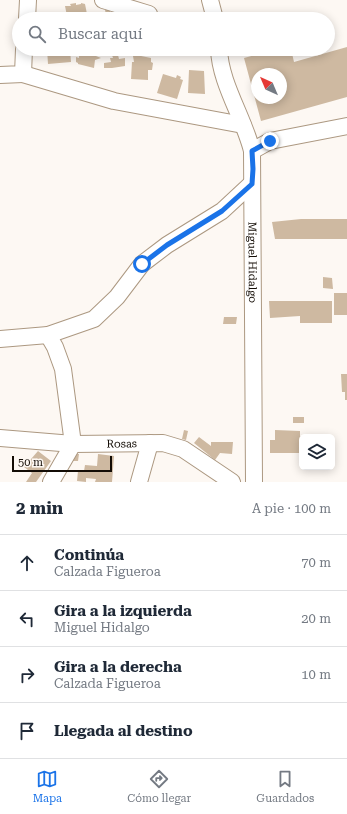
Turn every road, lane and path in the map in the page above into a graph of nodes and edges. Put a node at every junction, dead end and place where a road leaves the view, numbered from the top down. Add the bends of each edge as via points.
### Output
1 (28, 0) edge
2 (103, 0) edge
3 (210, 0) edge
4 (27, 12) edge
5 (142, 12) edge
6 (213, 12) edge
7 (24, 56) edge
8 (219, 56) edge
9 (23, 74) junction
10 (0, 75) edge
11 (243, 125) junction
12 (347, 126) edge
13 (252, 151) junction
14 (252, 184) junction
15 (48, 335) junction
16 (0, 339) edge
17 (0, 438) edge
18 (150, 443) junction
19 (73, 444) junction
20 (51, 482) edge
21 (139, 482) edge
22 (232, 482) edge
23 (254, 482) edge

1 - 4 street
2 - 5 street
3 - 6 street
7 - 9 street
8 - 11 street, Miguel Hidalgo
9 - 10 street
9 - 11 street via 114,101
11 - 13 street, Miguel Hidalgo
12 - 13 street via 270,141
13 - 14 street, Miguel Hidalgo
14 - 15 street via 222,211 167,245 142,264 117,297 94,319
14 - 23 street, Miguel Hidalgo
15 - 16 street
15 - 19 street via 63,369
17 - 19 street, Rosas
18 - 19 street, Rosas
18 - 21 street
18 - 22 street, Rosas via 163,443 183,449
19 - 20 street

